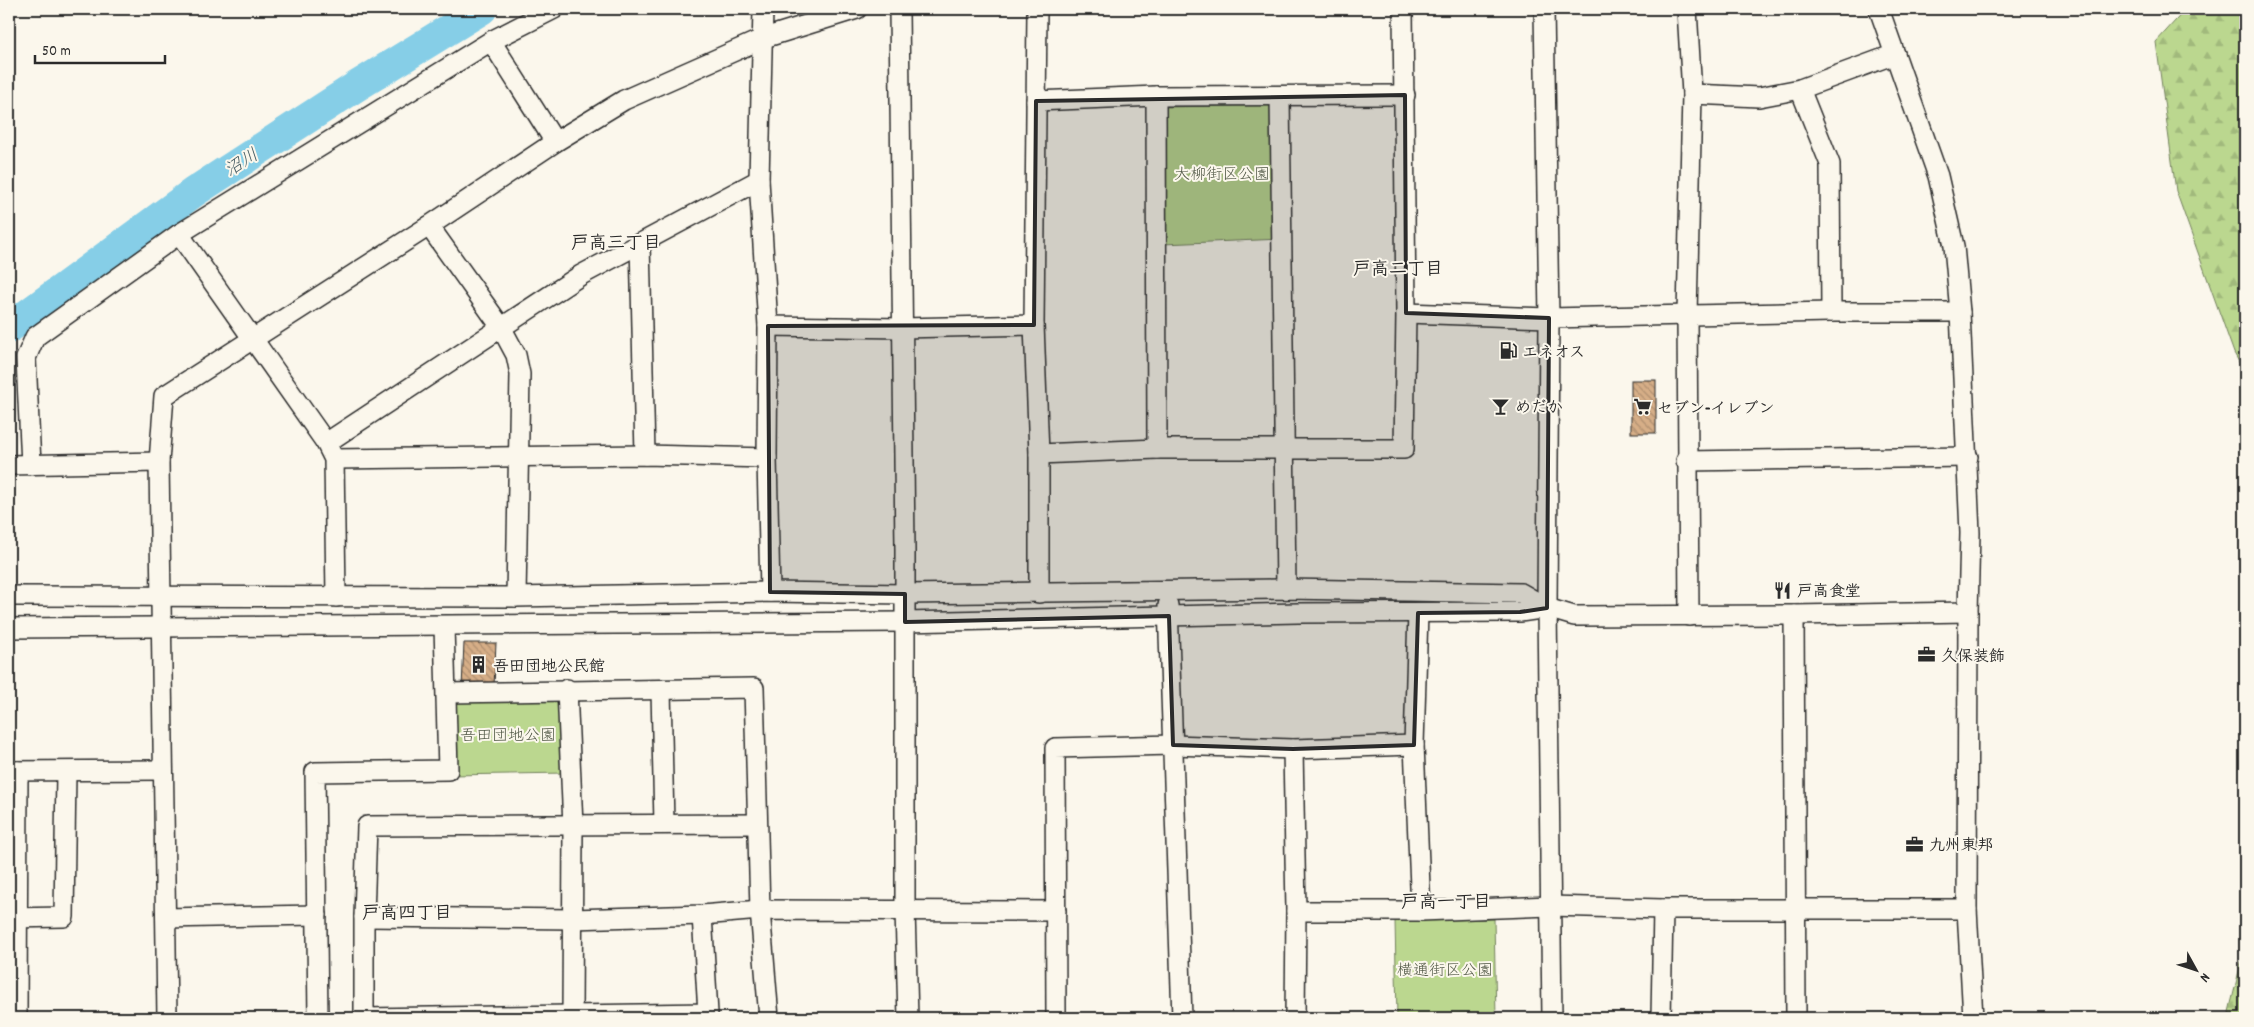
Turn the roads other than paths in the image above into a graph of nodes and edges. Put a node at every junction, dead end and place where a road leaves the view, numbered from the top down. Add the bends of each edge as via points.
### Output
1 (554, 9) edge
2 (763, 9) edge
3 (857, 9) edge
4 (900, 9) edge
5 (1037, 9) edge
6 (1402, 9) edge
7 (1544, 9) edge
8 (1687, 9) edge
9 (1879, 9) edge
10 (764, 38) junction
11 (491, 41) junction
12 (1895, 54) junction
13 (1800, 89) junction
14 (1692, 94) junction
15 (1405, 95) junction
16 (1156, 96) junction
17 (1280, 96) junction
18 (1036, 100) junction
19 (555, 142) junction
20 (759, 180) junction
21 (429, 226) junction
22 (179, 234) junction
23 (640, 244) junction
24 (1831, 312) junction
25 (1960, 312) junction
26 (1406, 313) junction
27 (1687, 316) junction
28 (1549, 318) junction
29 (1034, 325) junction
30 (768, 326) junction
31 (501, 327) junction
32 (902, 328) junction
33 (252, 339) junction
34 (1157, 449) junction
35 (1284, 449) junction
36 (330, 451) junction
37 (1039, 454) junction
38 (645, 455) junction
39 (1968, 457) junction
40 (520, 458) junction
41 (767, 458) junction
42 (1686, 461) junction
43 (159, 462) junction
44 (9, 465) edge
45 (31, 465) junction
46 (1286, 589) junction
47 (1168, 591) junction
48 (770, 592) junction
49 (1039, 593) junction
50 (905, 594) junction
51 (9, 596) edge
52 (162, 596) junction
53 (516, 596) junction
54 (336, 597) junction
55 (1546, 608) junction
56 (1968, 612) junction
57 (1418, 613) junction
58 (1794, 615) junction
59 (1169, 616) junction
60 (1689, 616) junction
61 (905, 622) junction
62 (162, 626) junction
63 (444, 626) junction
64 (9, 628) edge
65 (567, 689) junction
66 (661, 690) junction
67 (447, 693) junction
68 (1414, 744) junction
69 (1173, 745) junction
70 (1293, 749) junction
71 (163, 770) junction
72 (14, 771) edge
73 (66, 772) junction
74 (664, 824) junction
75 (756, 824) junction
76 (573, 826) junction
77 (1550, 906) junction
78 (1663, 909) junction
79 (1795, 909) junction
80 (1967, 909) junction
81 (760, 910) junction
82 (905, 910) junction
83 (1056, 911) junction
84 (1296, 911) junction
85 (1421, 911) junction
86 (317, 915) junction
87 (702, 915) junction
88 (364, 917) junction
89 (13, 918) edge
90 (166, 918) junction
91 (573, 919) junction
92 (572, 1016) edge
93 (17, 1018) edge
94 (167, 1018) edge
95 (318, 1018) edge
96 (769, 1018) edge
97 (908, 1018) edge
98 (1056, 1018) edge
99 (1182, 1018) edge
100 (1295, 1018) edge
101 (1552, 1018) edge
102 (1661, 1018) edge
103 (1796, 1018) edge
104 (1973, 1018) edge

1 - 11 street
2 - 10 street
3 - 10 street
4 - 32 street
5 - 18 street
6 - 15 street
7 - 28 street
8 - 14 street
9 - 12 street
10 - 19 street via 624,100
10 - 20 street
11 - 19 street
11 - 22 street
12 - 13 street
12 - 25 street via 1938,176 1954,246
13 - 14 street via 1759,97
13 - 24 street via 1830,164
14 - 27 street
15 - 17 street
15 - 26 street
16 - 17 street
16 - 18 street
16 - 34 street
17 - 35 street
18 - 29 street
19 - 21 street
20 - 23 street
20 - 30 street
21 - 31 street
21 - 33 street
22 - 33 street
22 - 45 street via 33,340 26,358
23 - 31 street via 581,275
23 - 38 street
24 - 25 street
24 - 27 street
25 - 39 street
26 - 28 street
26 - 35 street via 1404,449
27 - 28 street
27 - 42 street
28 - 55 street
29 - 32 street
29 - 37 street
30 - 32 street
30 - 41 street
31 - 36 street
31 - 40 street via 516,355 520,374
32 - 50 street
33 - 36 street
33 - 43 street via 164,396
34 - 35 street
34 - 37 street
35 - 46 street
36 - 40 street
36 - 54 street
37 - 49 street
38 - 40 street
38 - 41 street
39 - 42 street
39 - 56 street
40 - 53 street
41 - 48 street
42 - 60 street
43 - 45 street
43 - 52 street
44 - 45 street
46 - 47 street
46 - 55 street via 1521,592
47 - 49 street
47 - 59 street
48 - 50 street
48 - 53 street
49 - 50 street
50 - 61 street
51 - 52 street
52 - 54 street
52 - 62 street
53 - 54 street
55 - 57 street via 1520,612
55 - 60 street via 1574,616
55 - 77 street
56 - 58 street
56 - 80 street
57 - 59 street
57 - 68 street
58 - 60 street
58 - 79 street
59 - 61 street
59 - 69 street
61 - 63 street
61 - 82 street
62 - 63 street
62 - 64 street
62 - 71 street
63 - 67 street
65 - 66 street
65 - 67 street
65 - 76 street
66 - 74 street
66 - 75 street via 754,688
67 - 86 street via 448,770 315,772
68 - 70 street
68 - 85 street
69 - 70 street
69 - 83 street via 1055,748
69 - 99 street
70 - 84 street
71 - 73 street
71 - 90 street
72 - 73 street
72 - 89 street
73 - 89 street via 64,917
74 - 75 street
74 - 76 street
75 - 81 street
76 - 88 street via 367,826
76 - 91 street
77 - 78 street
77 - 85 street
77 - 101 street
78 - 79 street
78 - 102 street
79 - 80 street
79 - 103 street
80 - 104 street
81 - 82 street
81 - 87 street
81 - 96 street
82 - 83 street
82 - 97 street
83 - 98 street
84 - 85 street
84 - 100 street
86 - 90 street
86 - 95 street
87 - 91 street
87 - 92 street via 708,1012
88 - 91 street
88 - 92 street via 364,1018
89 - 93 street
90 - 94 street
91 - 92 street

